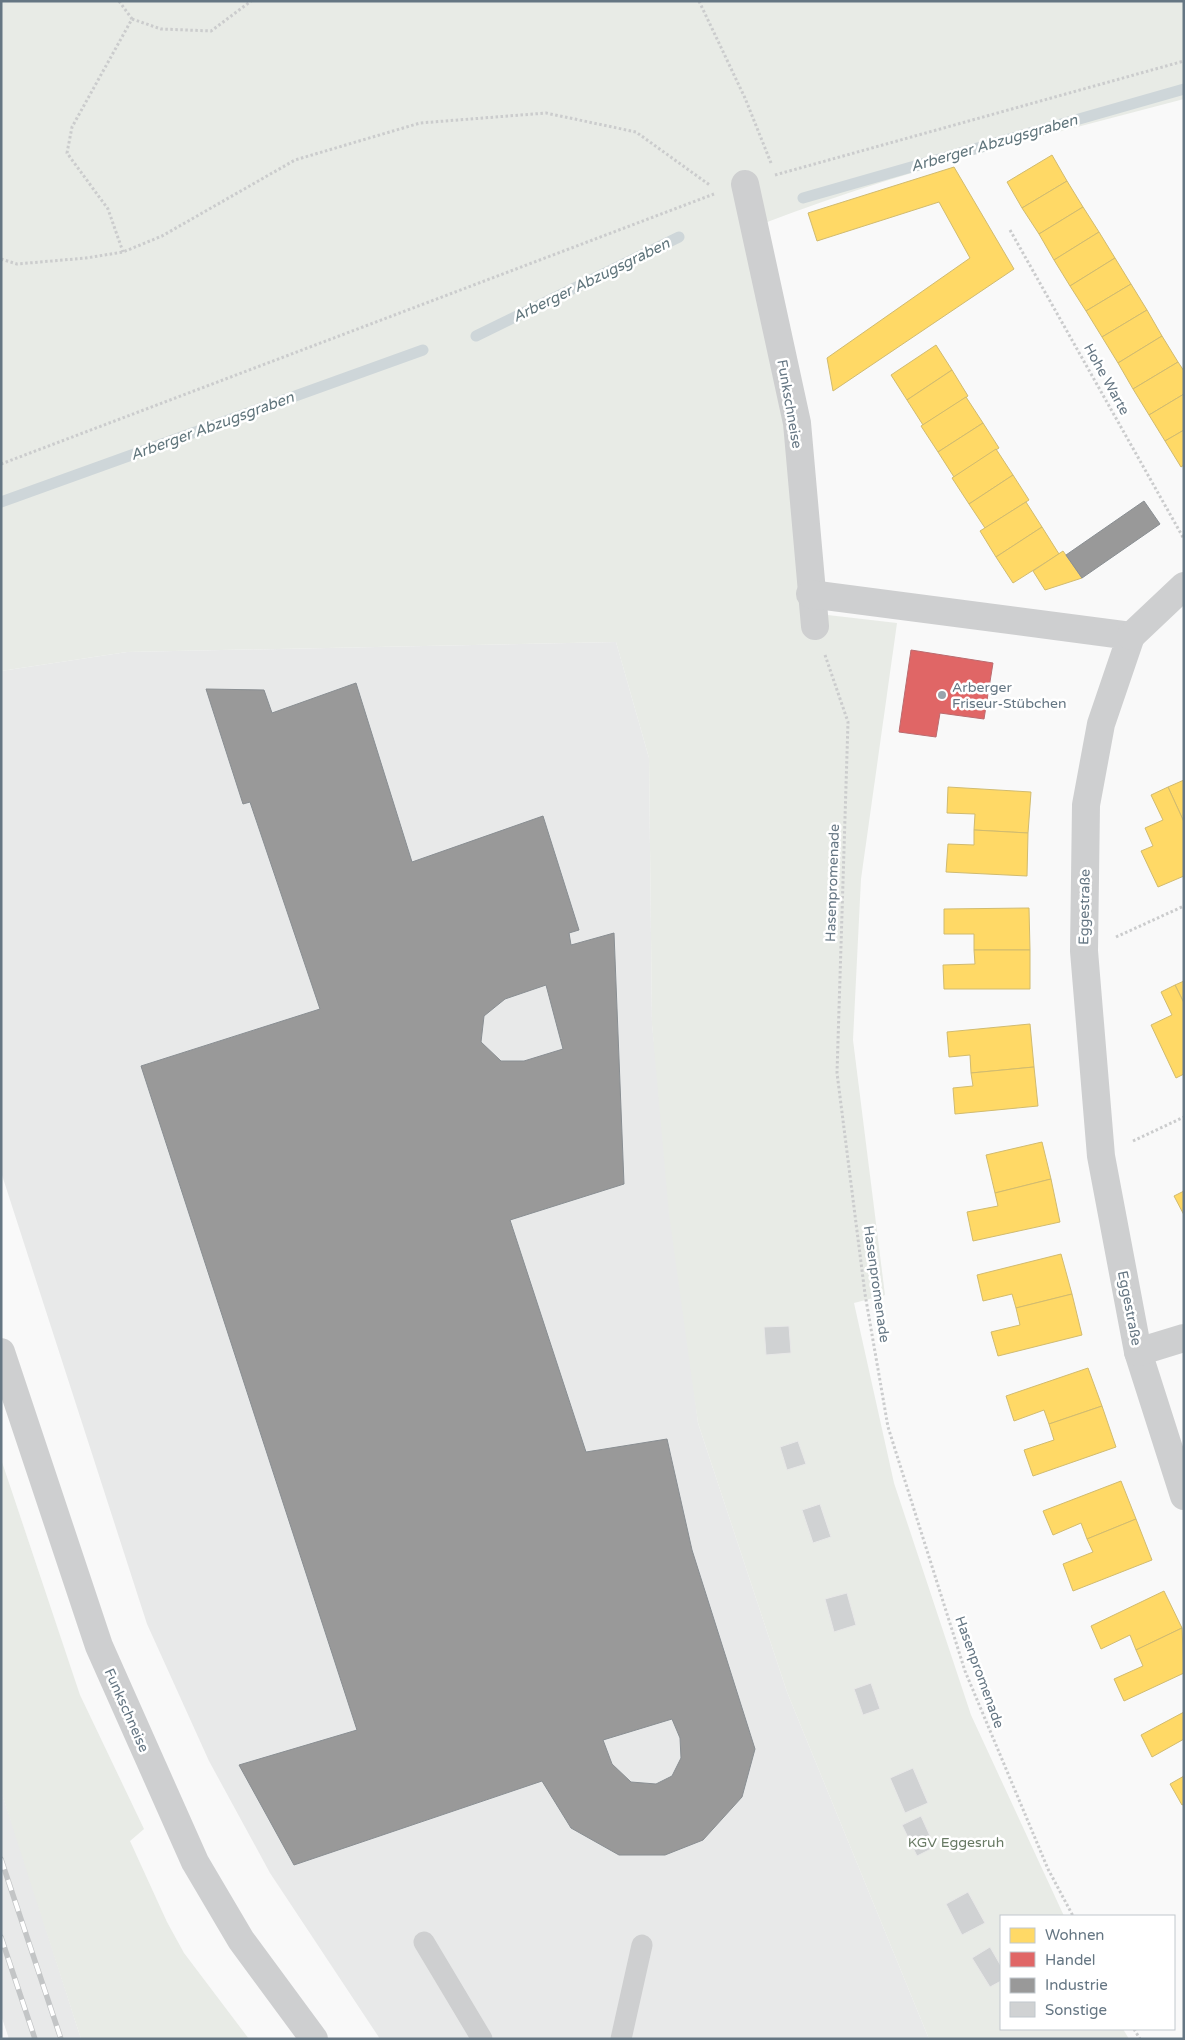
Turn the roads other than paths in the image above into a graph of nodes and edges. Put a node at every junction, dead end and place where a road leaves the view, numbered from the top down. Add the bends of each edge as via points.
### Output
1 (733, 188) road end
2 (1184, 586) edge
3 (810, 594) junction
4 (815, 626) road end
5 (1131, 636) junction
6 (1184, 1338) edge
7 (1, 1352) edge
8 (1138, 1352) junction
9 (1184, 1496) edge
10 (424, 1942) dead end
11 (642, 1945) dead end
12 (314, 2039) edge
13 (482, 2039) edge
14 (622, 2039) edge

1 - 3 street, Funkschneise via 797,423
2 - 5 street
3 - 4 street, Funkschneise
3 - 5 street
5 - 8 street, Eggestraße via 1101,724 1086,805 1084,951 1101,1156
6 - 8 street
7 - 12 street, Funkschneise via 99,1646 195,1862 241,1940
8 - 9 street, Eggestraße
10 - 13 lane
11 - 14 lane

